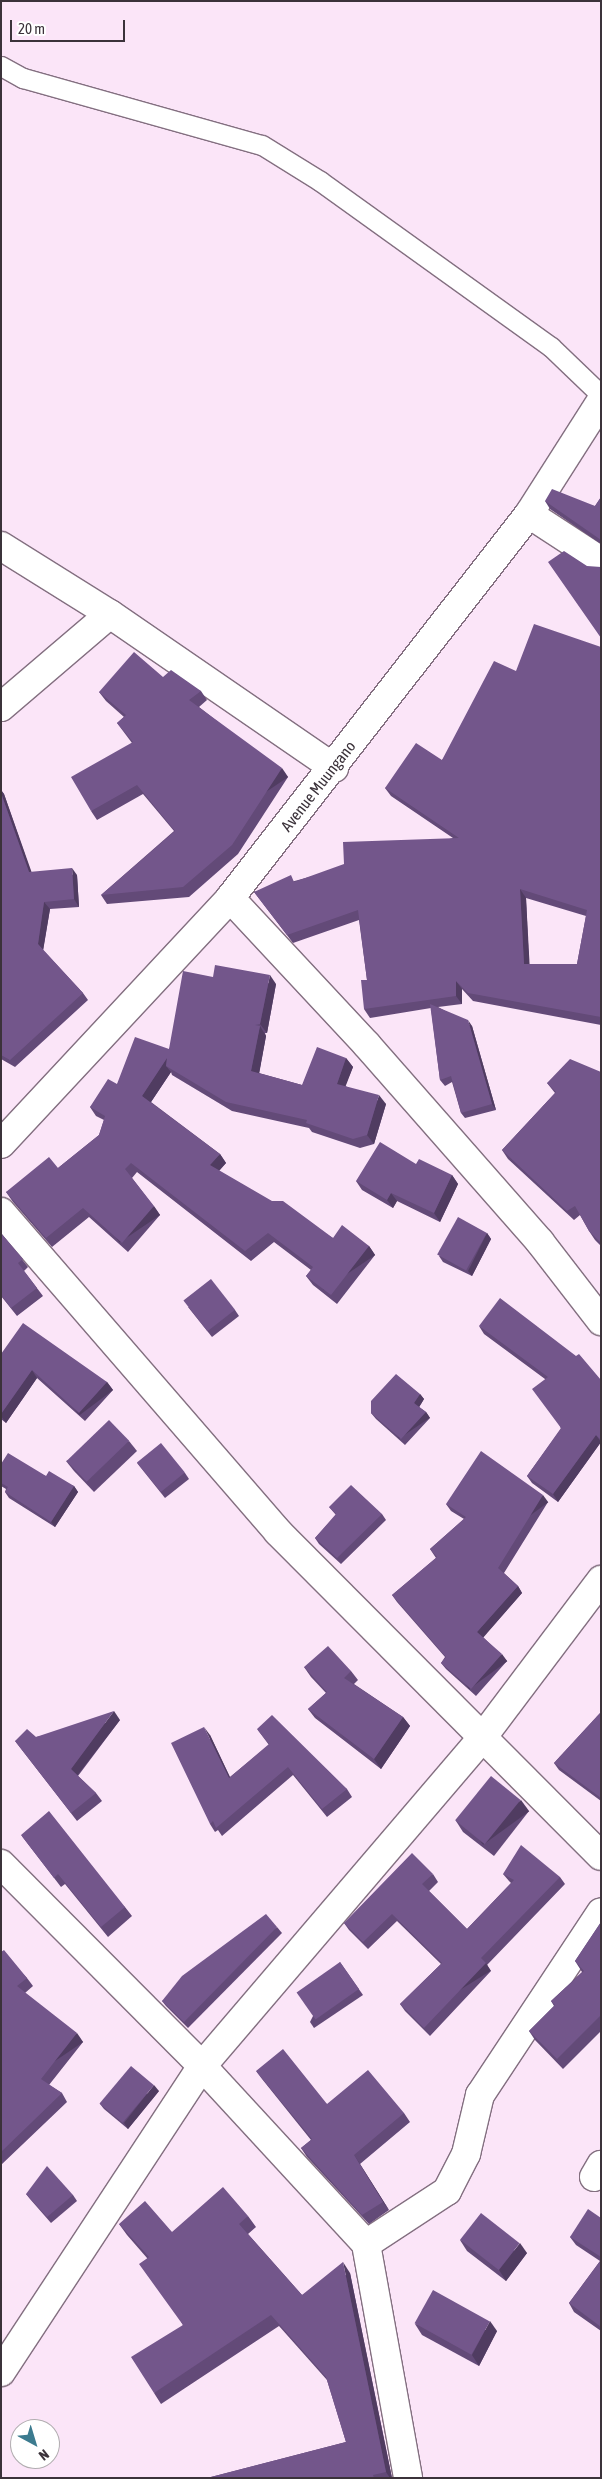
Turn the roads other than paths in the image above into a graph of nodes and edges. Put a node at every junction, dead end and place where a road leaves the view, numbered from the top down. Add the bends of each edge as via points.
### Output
1 (1, 66) edge
2 (601, 395) edge
3 (601, 401) edge
4 (529, 514) junction
5 (1, 546) edge
6 (601, 561) edge
7 (110, 614) junction
8 (1, 707) edge
9 (334, 768) junction
10 (230, 898) junction
11 (1, 1144) edge
12 (1, 1212) edge
13 (601, 1321) edge
14 (601, 1580) edge
15 (482, 1738) junction
16 (601, 1856) edge
17 (1, 1864) edge
18 (601, 1912) edge
19 (202, 2066) junction
20 (366, 2244) junction
21 (1, 2372) edge
22 (408, 2478) edge

1 - 2 lane via 22,78 262,145 320,181 551,347
3 - 4 street, Avenue Muungano
4 - 6 street
4 - 9 street, Avenue Muungano
5 - 7 street
7 - 8 street
7 - 9 street
9 - 10 street, Avenue Muungano
10 - 11 street, Avenue Muungano
10 - 13 street via 373,1052 540,1242
12 - 15 street via 278,1532
14 - 15 street
15 - 16 street
15 - 19 street
17 - 19 street
18 - 20 street via 480,2095 466,2154 447,2191
19 - 20 street
19 - 21 street
20 - 22 street

